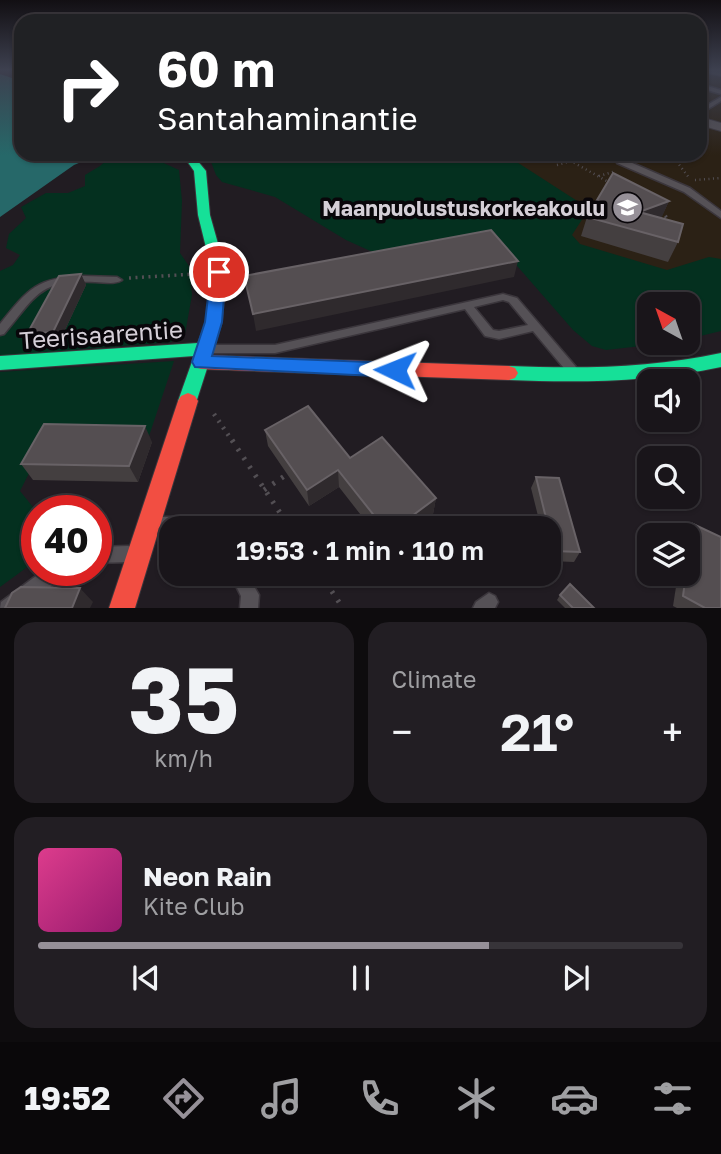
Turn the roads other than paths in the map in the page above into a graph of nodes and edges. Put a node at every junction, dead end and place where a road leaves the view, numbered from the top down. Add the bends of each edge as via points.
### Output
1 (190, 161) edge
2 (620, 161) dead end
3 (721, 215) edge
4 (117, 280) road end
5 (467, 305) junction
6 (535, 327) junction
7 (0, 331) edge
8 (393, 352) dead end
9 (203, 356) junction
10 (721, 360) edge
11 (0, 363) edge
12 (395, 370) junction
13 (576, 375) junction
14 (148, 525) junction
15 (159, 525) edge
16 (138, 554) junction
17 (112, 555) edge
18 (37, 586) edge
19 (245, 586) edge
20 (7, 608) edge
21 (122, 608) edge
22 (249, 608) edge

1 - 9 street via 200,171 204,215 219,272 214,322
2 - 3 lane via 687,190
4 - 7 lane via 80,279 46,285 31,293
5 - 6 lane via 503,297 513,300
5 - 6 lane via 489,333
5 - 9 lane via 275,349
6 - 13 lane
8 - 12 lane
9 - 11 street, Teerisaarentie
9 - 12 street, Teerisaarentie
9 - 14 street
10 - 13 street, Teerisaarentie via 646,373
12 - 13 street, Teerisaarentie
14 - 15 lane
14 - 16 street
16 - 17 lane
16 - 21 street
18 - 20 lane
19 - 22 lane

